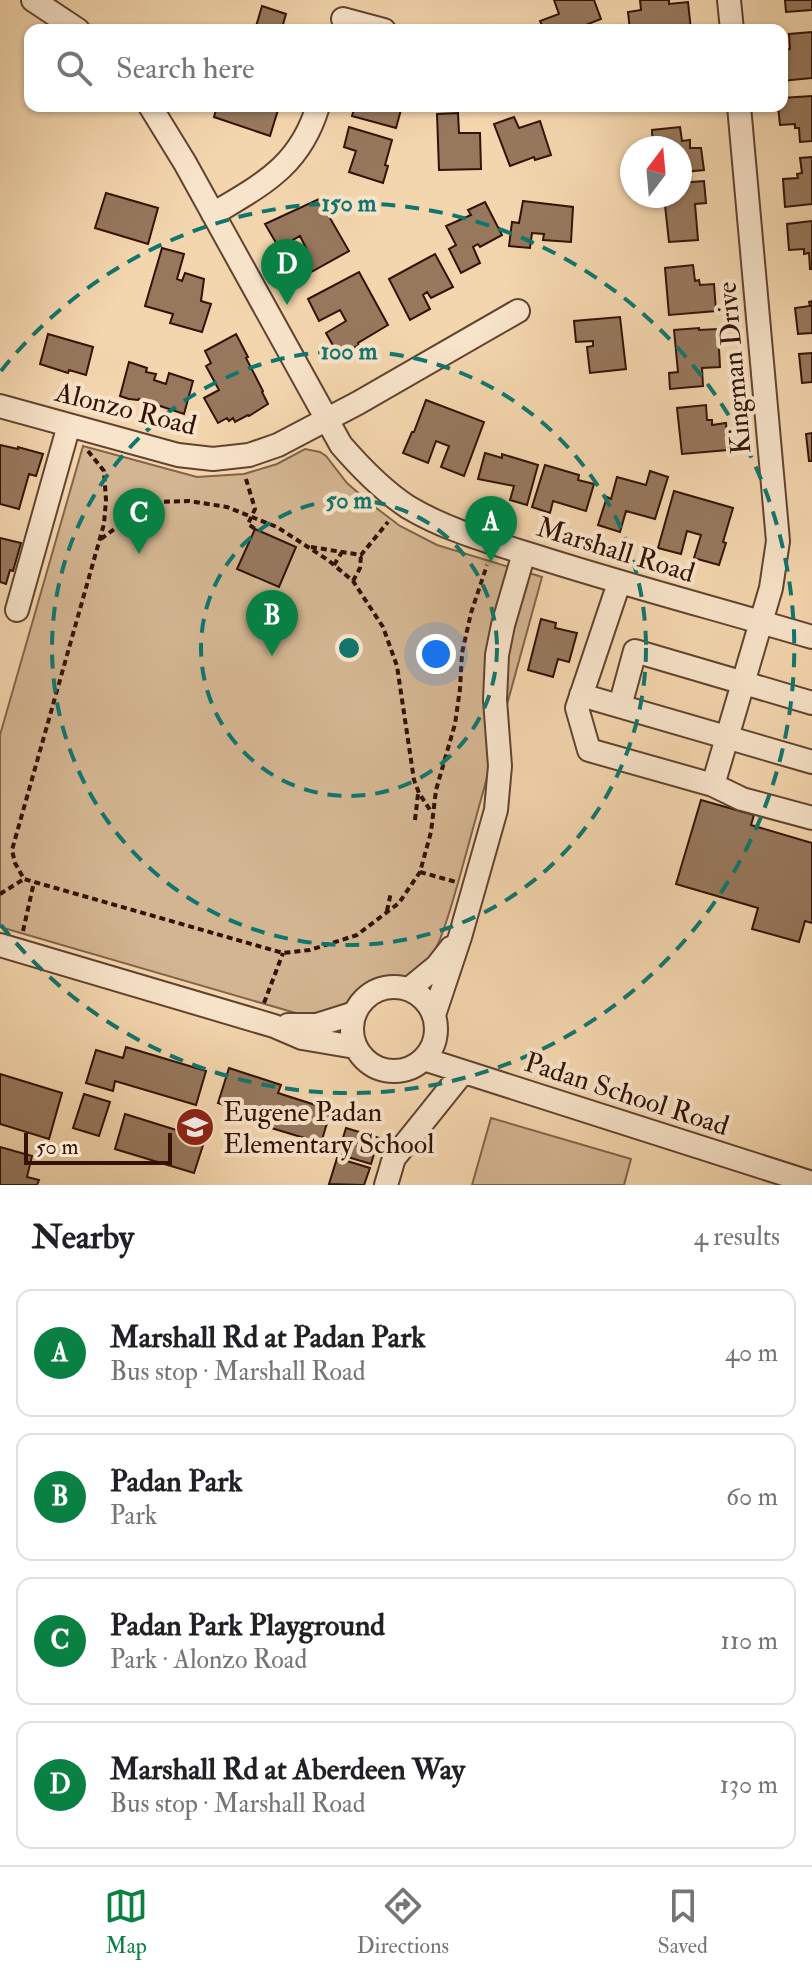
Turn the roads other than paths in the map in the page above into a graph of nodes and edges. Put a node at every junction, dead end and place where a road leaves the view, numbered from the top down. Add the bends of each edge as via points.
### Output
1 (33, 0) edge
2 (729, 0) edge
3 (344, 16) edge
4 (69, 24) edge
5 (367, 24) edge
6 (731, 24) edge
7 (154, 112) edge
8 (316, 112) edge
9 (740, 112) edge
10 (213, 214) junction
11 (518, 311) dead end
12 (0, 406) edge
13 (326, 419) junction
14 (67, 433) junction
15 (524, 553) junction
16 (619, 583) junction
17 (17, 610) dead end
18 (761, 622) junction
19 (812, 637) edge
20 (743, 683) junction
21 (581, 695) junction
22 (812, 703) edge
23 (620, 706) junction
24 (727, 737) junction
25 (812, 762) edge
26 (713, 785) junction
27 (812, 818) edge
28 (460, 937) junction
29 (7, 947) edge
30 (409, 989) junction
31 (435, 1012) junction
32 (355, 1013) junction
33 (274, 1026) junction
34 (355, 1047) junction
35 (424, 1059) junction
36 (463, 1072) junction
37 (812, 1183) edge
38 (386, 1185) edge

1 - 4 street
2 - 6 street
3 - 5 street
7 - 10 street, Marshall Road
8 - 10 street via 296,153 276,175
9 - 18 street, Kingman Drive via 778,541
10 - 13 street, Marshall Road
11 - 13 street, Alonzo Road
12 - 14 street, Alonzo Road
13 - 14 street, Alonzo Road via 264,451 232,458 178,455
13 - 15 street, Marshall Road via 361,468 406,506 451,529
14 - 17 street
15 - 16 street, Marshall Road
15 - 28 street via 497,655 496,810
16 - 18 street, Marshall Road
16 - 21 street
18 - 19 street, Marshall Road
18 - 20 street, Kingman Drive
20 - 22 street
20 - 23 street via 635,651
20 - 24 street, Kingman Drive
21 - 23 street
21 - 26 street via 577,708 589,750
23 - 24 street
24 - 25 street
24 - 26 street, Kingman Drive
26 - 27 street via 742,799
28 - 30 street
28 - 31 street
29 - 33 street
30 - 31 street
30 - 32 street via 377,990
31 - 35 street via 436,1040
32 - 33 street via 317,1025
32 - 34 street
33 - 34 street via 302,1038
34 - 35 street via 371,1065 394,1072
35 - 36 street, Padan School Road
36 - 37 street, Padan School Road
36 - 38 street via 394,1158

